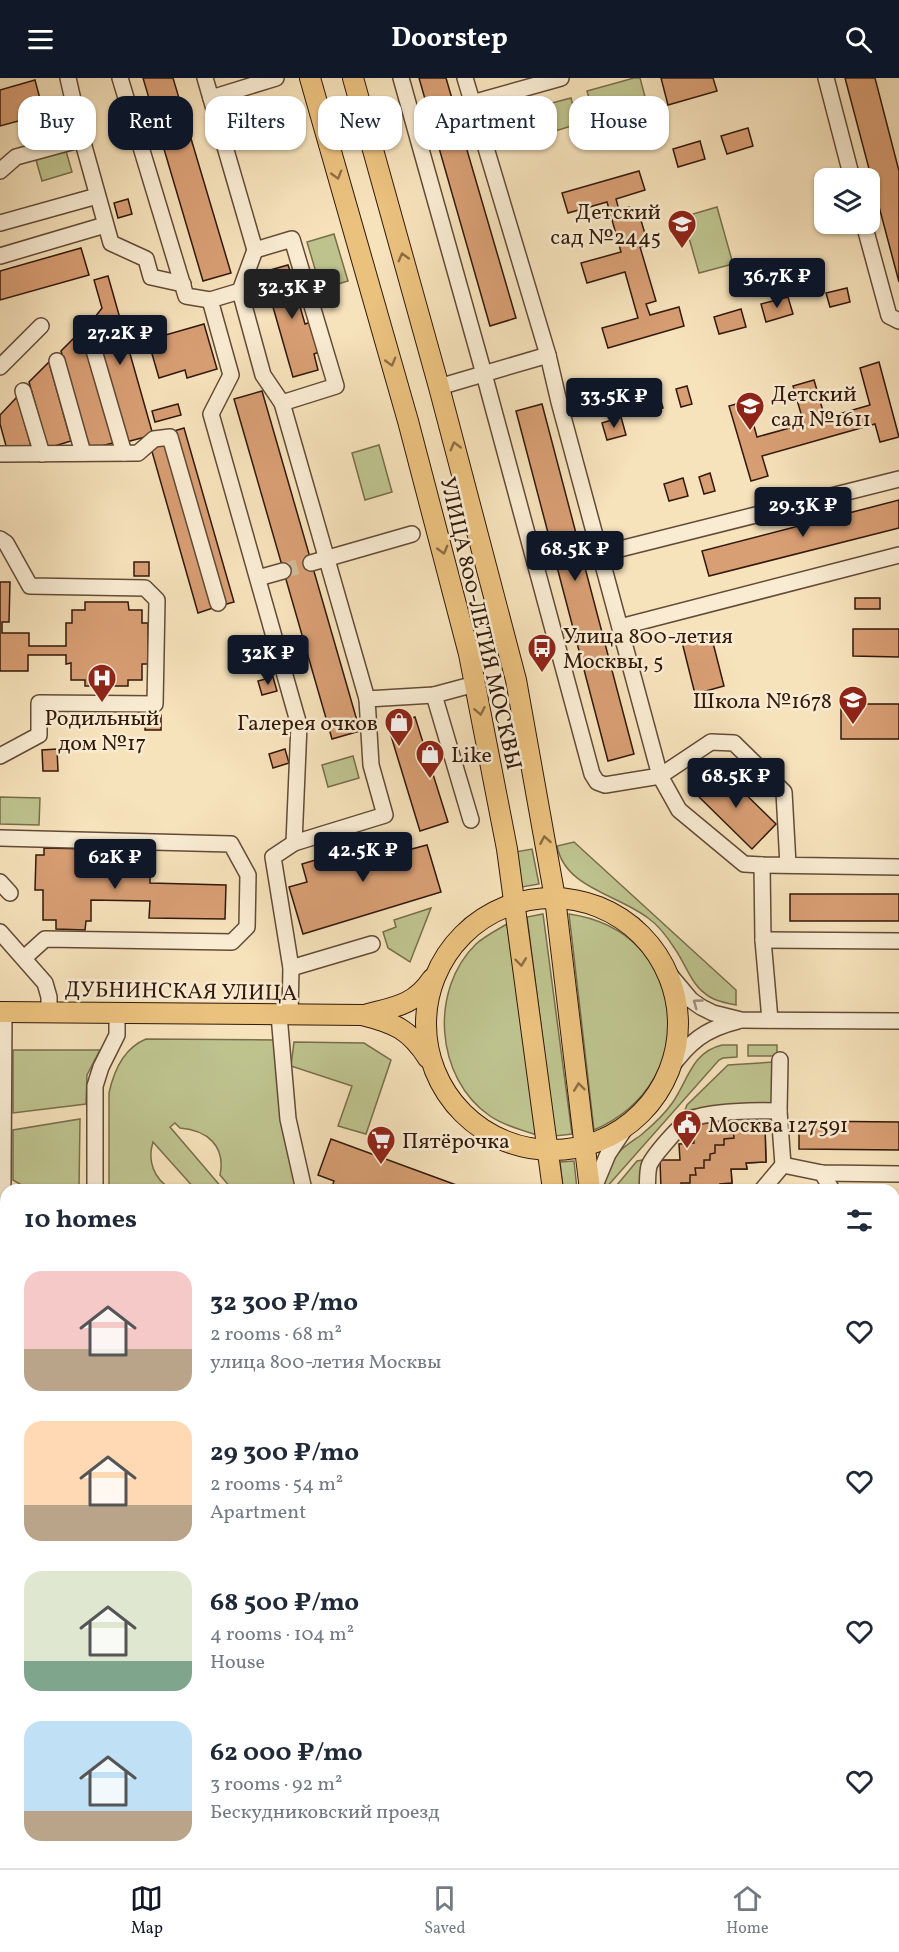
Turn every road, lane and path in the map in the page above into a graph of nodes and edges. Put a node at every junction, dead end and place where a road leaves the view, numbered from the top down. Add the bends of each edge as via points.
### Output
1 (68, 78) edge
2 (120, 78) edge
3 (205, 78) edge
4 (276, 78) edge
5 (309, 78) edge
6 (353, 78) edge
7 (401, 78) edge
8 (465, 78) edge
9 (561, 78) edge
10 (826, 78) edge
11 (72, 96) edge
12 (210, 96) edge
13 (218, 96) edge
14 (470, 96) edge
15 (497, 96) edge
16 (41, 150) edge
17 (84, 150) edge
18 (226, 150) edge
19 (486, 150) edge
20 (849, 168) edge
21 (0, 171) edge
22 (98, 196) junction
23 (0, 223) edge
24 (105, 225) junction
25 (867, 234) edge
26 (255, 250) junction
27 (0, 256) edge
28 (183, 284) junction
29 (240, 291) junction
30 (210, 300) junction
31 (899, 321) edge
32 (41, 326) dead end
33 (88, 330) dead end
34 (548, 355) junction
35 (57, 361) dead end
36 (0, 367) edge
37 (484, 374) junction
38 (439, 387) junction
39 (23, 391) dead end
40 (282, 403) junction
41 (84, 453) junction
42 (124, 453) junction
43 (0, 454) edge
44 (42, 454) junction
45 (899, 478) edge
46 (412, 534) dead end
47 (0, 539) edge
48 (600, 554) junction
49 (899, 555) edge
50 (327, 559) junction
51 (311, 563) tunnel mouth
52 (283, 571) tunnel mouth
53 (258, 578) junction
54 (218, 603) dead end
55 (620, 627) junction
56 (475, 684) junction
57 (434, 694) junction
58 (367, 699) junction
59 (0, 756) edge
60 (660, 776) junction
61 (471, 820) dead end
62 (0, 838) edge
63 (294, 843) junction
64 (788, 865) junction
65 (762, 866) junction
66 (899, 867) edge
67 (555, 897) junction
68 (514, 904) junction
69 (0, 932) edge
70 (763, 940) junction
71 (899, 941) edge
72 (372, 944) dead end
73 (24, 958) junction
74 (291, 968) junction
75 (665, 969) junction
76 (438, 970) junction
77 (2, 1012) edge
78 (49, 1012) junction
79 (117, 1013) junction
80 (285, 1015) junction
81 (362, 1016) junction
82 (741, 1020) junction
83 (770, 1020) junction
84 (899, 1021) edge
85 (780, 1060) dead end
86 (435, 1068) junction
87 (669, 1070) junction
88 (779, 1111) junction
89 (628, 1124) junction
90 (2, 1133) edge
91 (586, 1145) junction
92 (548, 1150) junction
93 (783, 1165) junction
94 (822, 1173) junction
95 (899, 1174) edge
96 (2, 1184) edge
97 (95, 1184) edge
98 (303, 1184) edge
99 (552, 1184) edge
100 (590, 1184) edge
101 (594, 1184) edge
102 (648, 1184) edge
103 (767, 1184) edge
104 (828, 1184) edge

1 - 11 street
2 - 28 street
3 - 12 street
4 - 13 street
5 -> 56 main road, УЛИЦА 800-ЛЕТИЯ МОСКВЫ via 408,421
38 -> 6 main road, УЛИЦА 800-ЛЕТИЯ МОСКВЫ
7 - 37 street
8 - 14 street
9 - 15 street
10 - 20 street
16 - 21 street via 16,157
17 - 22 street
18 - 26 street
19 - 34 street
22 - 23 street
22 - 24 street
24 - 27 street
24 - 28 street via 111,243 146,259 152,277
25 - 31 street via 889,316
26 - 29 street
26 - 40 street via 292,239 336,386
28 - 30 street via 186,296
29 - 30 street
29 - 40 street via 263,375
30 - 53 street via 231,375 212,414
32 - 36 street
33 - 42 street
34 - 37 street
34 - 48 street
35 - 41 street
37 - 38 street
37 - 60 street via 592,774 605,785
67 -> 38 main road, УЛИЦА 800-ЛЕТИЯ МОСКВЫ via 516,680
39 - 44 street
40 - 50 street
41 - 42 street
41 - 44 street
42 - 54 street via 138,453 154,439 170,437
43 - 44 street
45 - 48 street
46 - 50 street
47 - 59 street via 30,586 145,588 156,600 156,612 155,704 39,703 39,735
48 - 55 street
49 - 55 street
50 - 51 street
50 - 58 street
52 - 53 street
53 - 63 street via 299,725
55 - 60 street
56 - 57 street
56 -> 68 main road, УЛИЦА 800-ЛЕТИЯ МОСКВЫ
57 - 58 street
57 - 61 street
58 - 63 street via 371,765 385,815
60 - 64 street via 711,742 734,743 784,792
60 - 65 street via 679,810 744,864
62 - 73 street via 231,844 248,875 247,927 232,942 45,939
63 - 74 street via 273,857
64 - 65 street
64 - 66 street
65 - 70 street
67 - 68 main road
67 - 75 main road via 590,904 621,918 646,941
91 -> 67 main road, УЛИЦА 800-ЛЕТИЯ МОСКВЫ
68 - 76 main road via 476,923
68 -> 92 main road, УЛИЦА 800-ЛЕТИЯ МОСКВЫ
69 - 73 street
70 - 71 street
70 - 83 street
72 - 74 street
73 - 78 street via 45,982
74 - 80 street
82 -> 75 street via 701,1007
75 - 87 main road via 672,985 677,1019
76 - 81 main road, ДУБНИНСКАЯ УЛИЦА via 414,999
76 - 86 main road via 426,1028
77 - 78 main road, ДУБНИНСКАЯ УЛИЦА
77 - 90 street
78 - 79 main road, ДУБНИНСКАЯ УЛИЦА
79 - 80 main road, ДУБНИНСКАЯ УЛИЦА
79 - 97 street via 117,1035 95,1086
80 - 81 main road, ДУБНИНСКАЯ УЛИЦА
80 - 98 street via 288,1119
81 - 86 main road, ДУБНИНСКАЯ УЛИЦА via 392,1023 406,1031
82 - 83 street
82 - 87 street via 704,1033
83 - 84 street
85 - 88 street
86 - 92 main road via 457,1107 483,1129 514,1144
87 - 89 main road via 652,1100
88 - 93 street
88 - 102 street via 688,1120 653,1156
89 - 91 main road
89 - 101 street
90 - 96 street
91 - 92 main road
91 - 100 main road, УЛИЦА 800-ЛЕТИЯ МОСКВЫ
92 - 99 main road, УЛИЦА 800-ЛЕТИЯ МОСКВЫ
93 - 94 street
93 - 103 street
94 - 95 street
94 - 104 street

